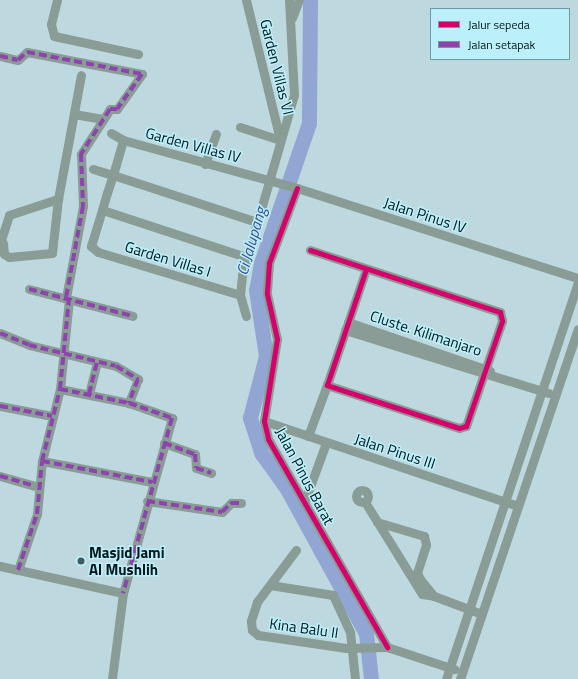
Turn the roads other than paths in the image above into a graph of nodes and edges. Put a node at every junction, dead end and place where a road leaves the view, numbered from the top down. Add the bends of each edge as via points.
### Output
1 (57, 0) edge
2 (246, 0) edge
3 (289, 0) edge
4 (298, 0) edge
5 (292, 20) junction
6 (138, 54) dead end
7 (0, 56) edge
8 (81, 75) dead end
9 (74, 114) junction
10 (103, 118) junction
11 (240, 127) dead end
12 (110, 133) dead end
13 (216, 134) dead end
14 (123, 140) junction
15 (280, 140) junction
16 (205, 164) junction
17 (93, 169) dead end
18 (113, 175) junction
19 (271, 180) junction
20 (295, 187) junction
21 (58, 199) junction
22 (102, 210) junction
23 (257, 222) junction
24 (1, 243) edge
25 (310, 250) dead end
26 (246, 257) junction
27 (366, 269) junction
28 (577, 282) edge
29 (29, 288) dead end
30 (240, 295) junction
31 (68, 298) junction
32 (133, 316) dead end
33 (246, 316) dead end
34 (346, 326) junction
35 (578, 330) edge
36 (0, 333) edge
37 (65, 352) junction
38 (98, 362) junction
39 (484, 371) junction
40 (327, 385) junction
41 (60, 389) junction
42 (543, 392) junction
43 (89, 394) junction
44 (556, 396) junction
45 (129, 403) junction
46 (0, 406) edge
47 (52, 416) junction
48 (264, 421) junction
49 (308, 436) junction
50 (164, 443) junction
51 (326, 443) junction
52 (42, 461) junction
53 (211, 473) dead end
54 (0, 476) edge
55 (152, 482) junction
56 (31, 485) dead end
57 (147, 501) junction
58 (504, 501) junction
59 (365, 502) dead end
60 (240, 503) dead end
61 (304, 503) junction
62 (518, 506) junction
63 (377, 522) junction
64 (296, 550) dead end
65 (0, 566) edge
66 (18, 570) junction
67 (270, 585) junction
68 (123, 593) junction
69 (434, 596) junction
70 (468, 609) junction
71 (482, 614) junction
72 (382, 647) junction
73 (353, 648) junction
74 (449, 668) junction
75 (461, 676) edge
76 (112, 679) edge
77 (355, 679) edge
78 (446, 679) edge

1 - 6 street via 51,24 54,36
2 - 15 street, Garden Villas VI
3 - 5 street
4 - 5 street
5 - 15 street via 294,95
7 - 10 street via 18,60 27,52 142,74 117,109 110,109
8 - 9 street
9 - 10 street
9 - 21 street
10 - 31 street via 80,154 83,206
11 - 15 street
12 - 14 street, Garden Villas IV
13 - 16 street
14 - 16 street, Garden Villas IV
14 - 18 street
15 - 19 street
16 - 19 street, Garden Villas IV
17 - 18 street
18 - 22 street
18 - 23 street
19 - 20 street, Jalan Pinus IV
19 - 23 street
20 - 28 street, Jalan Pinus IV
20 - 48 street, Jalan Pinus Barat via 269,263 267,294 277,339
21 - 24 street via 9,215
21 - 24 street via 52,253 9,257 4,254
22 - 26 street
22 - 30 street, Garden Villas I via 92,246 98,252
23 - 26 street
25 - 27 street
26 - 30 street
27 - 34 street
27 - 39 street via 500,312 502,322
28 - 42 street
29 - 31 street
30 - 33 street
31 - 32 street
31 - 37 street
34 - 39 street, Cluste. Kilimanjaro
34 - 40 street
35 - 44 street
36 - 37 street via 34,346
37 - 38 street
37 - 41 street
38 - 43 street
38 - 45 street via 116,366 138,379
39 - 40 street via 464,428
39 - 42 street, Cluste. Kilimanjaro
40 - 49 street
41 - 43 street
41 - 47 street
42 - 44 street, Cluste. Kilimanjaro
42 - 58 street
43 - 45 street
44 - 62 street
45 - 50 street via 172,418
46 - 47 street
47 - 52 street
48 - 49 street, Jalan Pinus III
48 - 61 street, Jalan Pinus Barat via 268,439
49 - 51 street, Jalan Pinus III
50 - 53 street via 195,454 196,468
50 - 55 street
51 - 58 street, Jalan Pinus III
51 - 61 street
52 - 55 street
52 - 66 street via 34,528
54 - 56 street
55 - 57 street
57 - 60 street via 222,512 231,503
57 - 68 street
58 - 62 street, Jalan Pinus III
58 - 70 street
59 - 63 street
61 - 72 street, Jalan Pinus Barat
62 - 71 street
63 - 69 street via 422,594
63 - 69 street via 427,540 417,573
64 - 67 street, Kina Balu II
65 - 66 street
66 - 68 street
67 - 73 street via 333,595
67 - 73 street, Kina Balu II via 257,602 251,621 252,630 258,635
68 - 76 street
69 - 70 street
70 - 71 street
70 - 74 street
71 - 75 street
72 - 73 street, Kina Balu II
72 - 74 street
73 - 77 street
74 - 75 street
74 - 78 street

